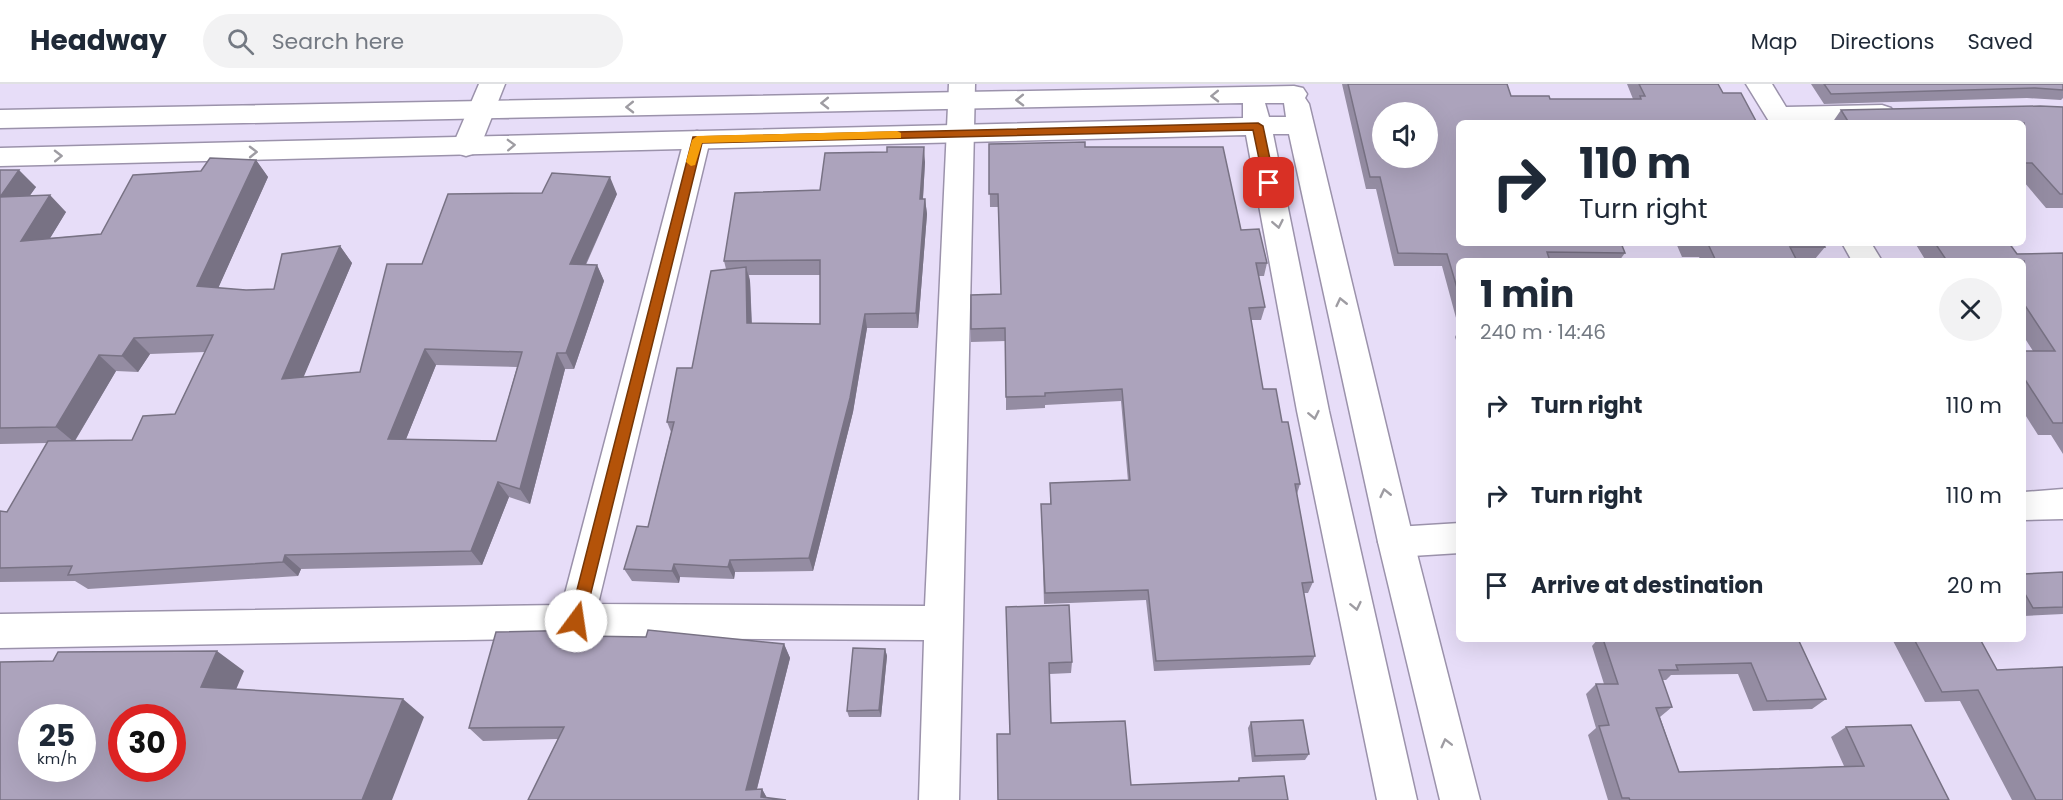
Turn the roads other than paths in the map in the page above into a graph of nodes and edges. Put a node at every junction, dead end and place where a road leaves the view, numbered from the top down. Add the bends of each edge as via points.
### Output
1 (492, 84) edge
2 (1759, 84) edge
3 (1251, 89) edge
4 (962, 92) edge
5 (1295, 101) edge
6 (481, 110) junction
7 (1901, 114) edge
8 (164, 115) junction
9 (0, 119) edge
10 (1780, 119) edge
11 (1258, 126) junction
12 (959, 134) junction
13 (697, 140) junction
14 (466, 147) junction
15 (146, 154) junction
16 (0, 157) edge
17 (2063, 504) edge
18 (2026, 506) edge
19 (1456, 538) edge
20 (1396, 542) junction
21 (576, 621) junction
22 (943, 623) junction
23 (0, 631) edge
24 (939, 800) edge
25 (1397, 800) edge
26 (1460, 800) edge

1 - 6 street
2 - 10 street
3 -> 4 street
3 - 5 street
3 - 11 street
4 -> 6 street
4 - 12 street
5 - 11 street
20 -> 5 street
6 - 8 street
6 - 14 street
7 - 10 street
8 - 9 street
8 - 15 street
11 - 12 street
11 -> 25 street via 1313,411
12 - 13 street
12 - 22 street
14 -> 13 street
13 - 21 street
15 -> 14 street
16 -> 15 street
17 - 18 street
19 - 20 street
26 -> 20 street
21 - 22 street
21 - 23 street
22 - 24 street

